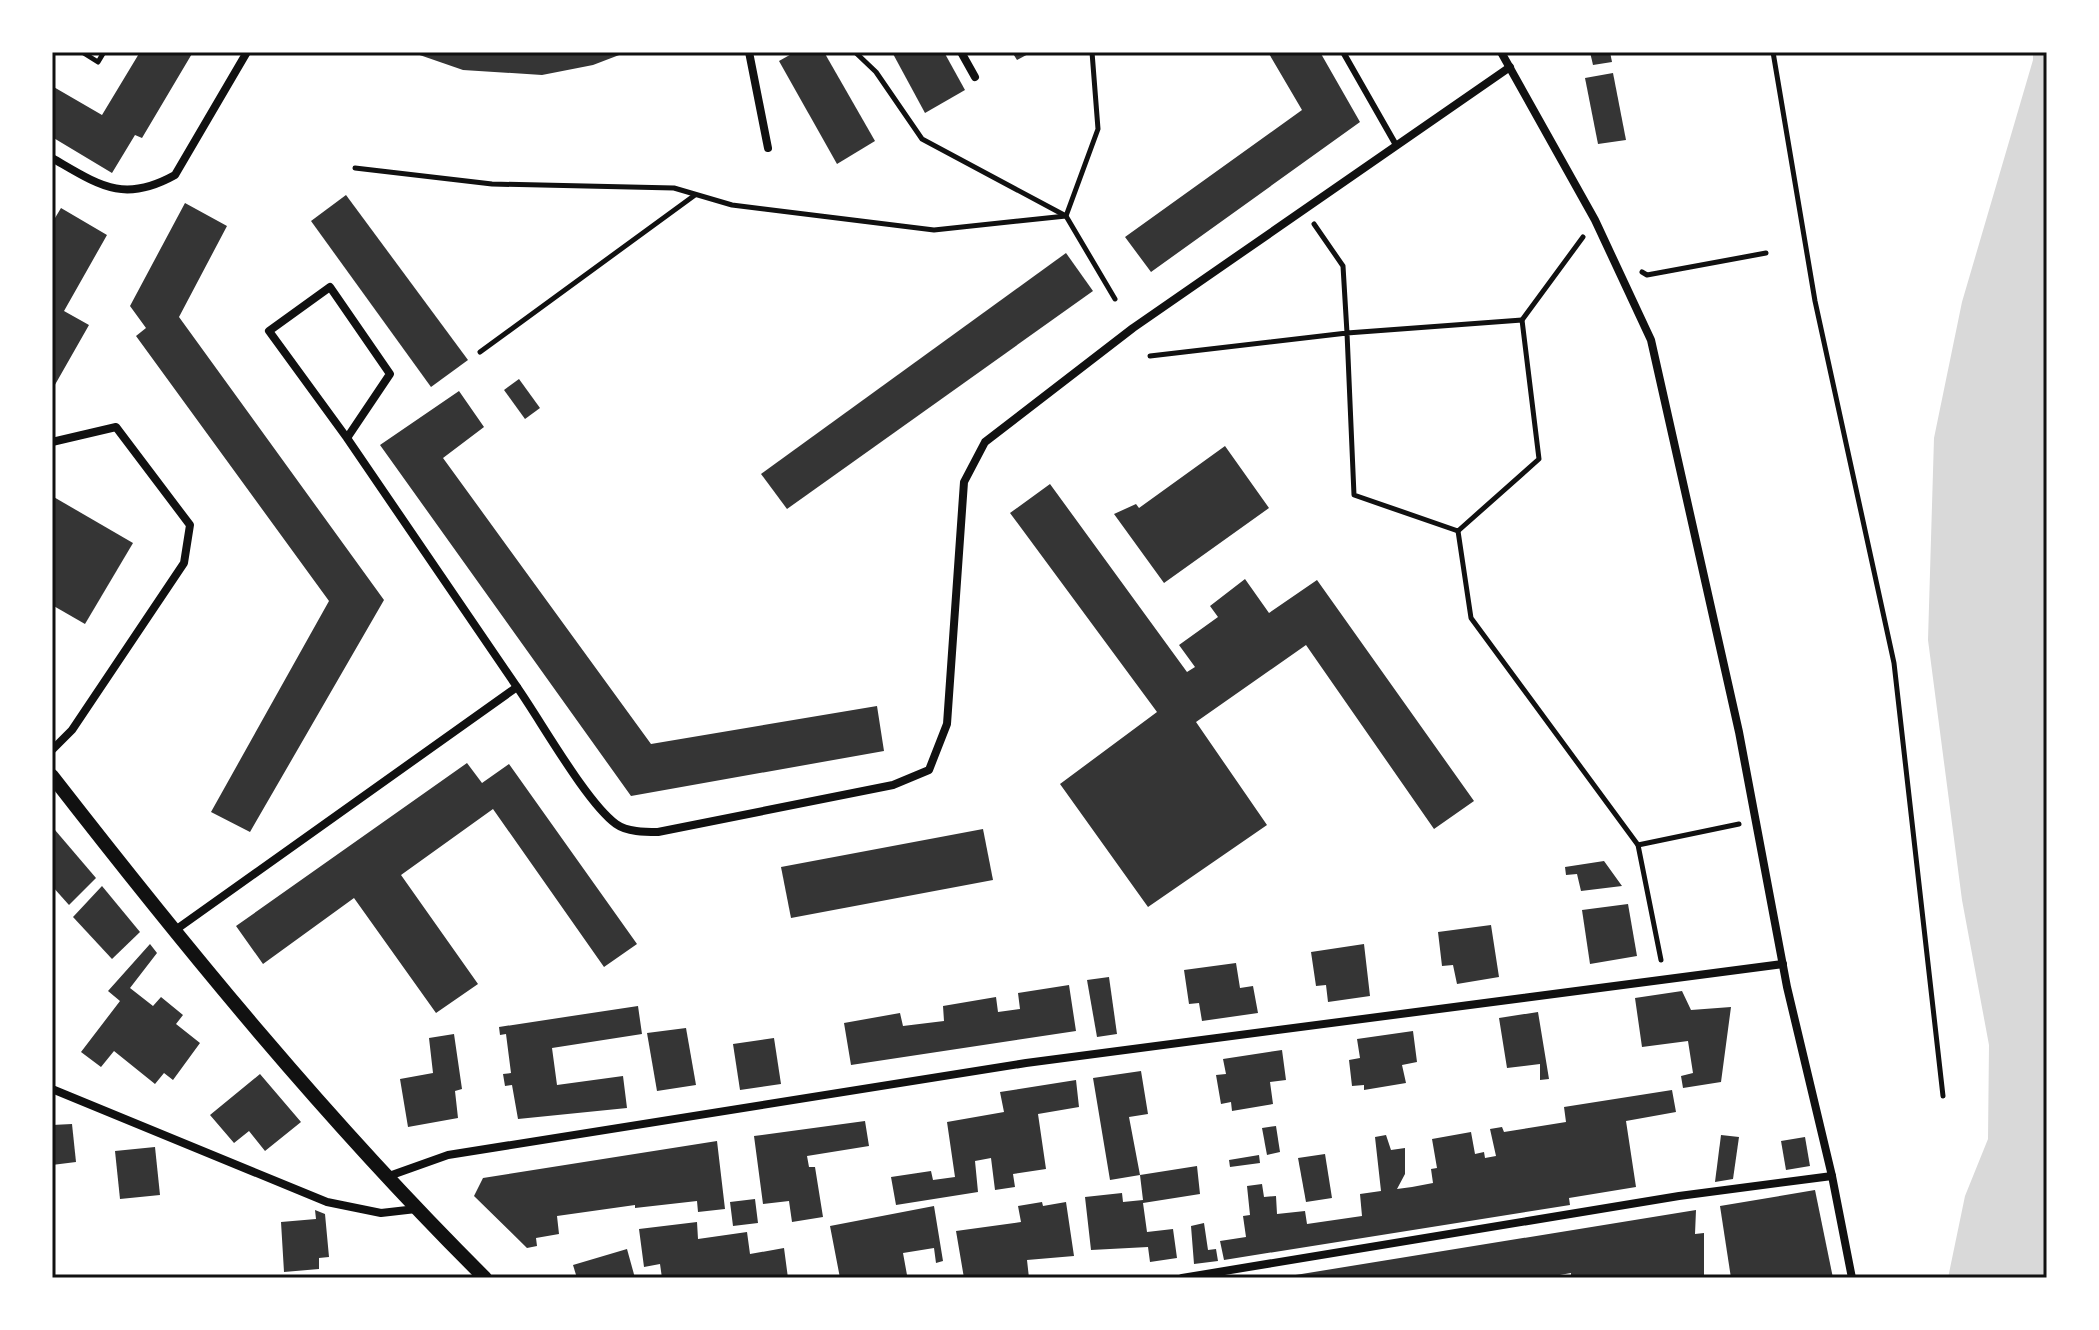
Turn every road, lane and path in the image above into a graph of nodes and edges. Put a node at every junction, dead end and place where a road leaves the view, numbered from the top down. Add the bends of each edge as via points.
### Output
1 (82, 52) edge
2 (104, 52) edge
3 (247, 52) edge
4 (749, 52) edge
5 (855, 52) edge
6 (961, 52) edge
7 (1092, 52) edge
8 (1343, 52) edge
9 (1501, 52) edge
10 (1773, 52) edge
11 (1510, 67) junction
12 (975, 77) dead end
13 (1396, 145) junction
14 (768, 148) dead end
15 (52, 158) edge
16 (355, 168) dead end
17 (695, 195) junction
18 (1303, 211) junction
19 (1066, 216) junction
20 (1595, 220) junction
21 (1766, 253) dead end
22 (1647, 275) dead end
23 (1115, 299) dead end
24 (1522, 320) junction
25 (1347, 333) junction
26 (480, 352) dead end
27 (1150, 356) dead end
28 (347, 438) junction
29 (52, 442) edge
30 (1458, 531) junction
31 (517, 687) junction
32 (52, 750) edge
33 (52, 776) edge
34 (1754, 820) junction
35 (1638, 845) junction
36 (173, 932) junction
37 (1783, 964) junction
38 (1665, 980) junction
39 (52, 1089) edge
40 (1943, 1096) dead end
41 (389, 1176) junction
42 (1832, 1176) junction
43 (416, 1209) junction
44 (485, 1278) edge
45 (1182, 1278) edge
46 (1852, 1278) edge

1 - 2 path via 98,62
3 - 15 street via 175,175 140,191 121,191
4 - 14 street
5 - 19 path via 876,72 922,139
6 - 12 street
7 - 19 path via 1098,129
8 - 13 lane
9 - 11 street
10 - 40 path via 1815,301 1894,663
11 - 13 street
11 - 20 street
13 - 18 street
16 - 17 path via 492,184 674,188
17 - 19 path via 732,205 934,230
17 - 26 path
18 - 25 path via 1343,266
18 - 31 street via 1133,328 1005,426 974,457 964,482 947,724 929,770 893,785 642,832 618,826 598,807
19 - 23 path
20 - 24 path
20 - 34 street via 1651,340
21 - 22 path
24 - 25 path
24 - 30 path via 1539,459
25 - 27 path
25 - 30 path via 1354,495
28 - 28 street via 390,374 330,287 269,331
28 - 31 street
29 - 32 street via 116,427 190,525 184,563 72,730
30 - 35 path via 1471,618
31 - 36 street
33 - 36 street
34 - 35 path
34 - 37 street
35 - 38 path
36 - 41 street
37 - 38 street
37 - 42 street
38 - 41 street via 1026,1063 448,1155
39 - 43 street via 327,1202 381,1213
41 - 43 street
42 - 45 street
42 - 46 street
43 - 44 street

